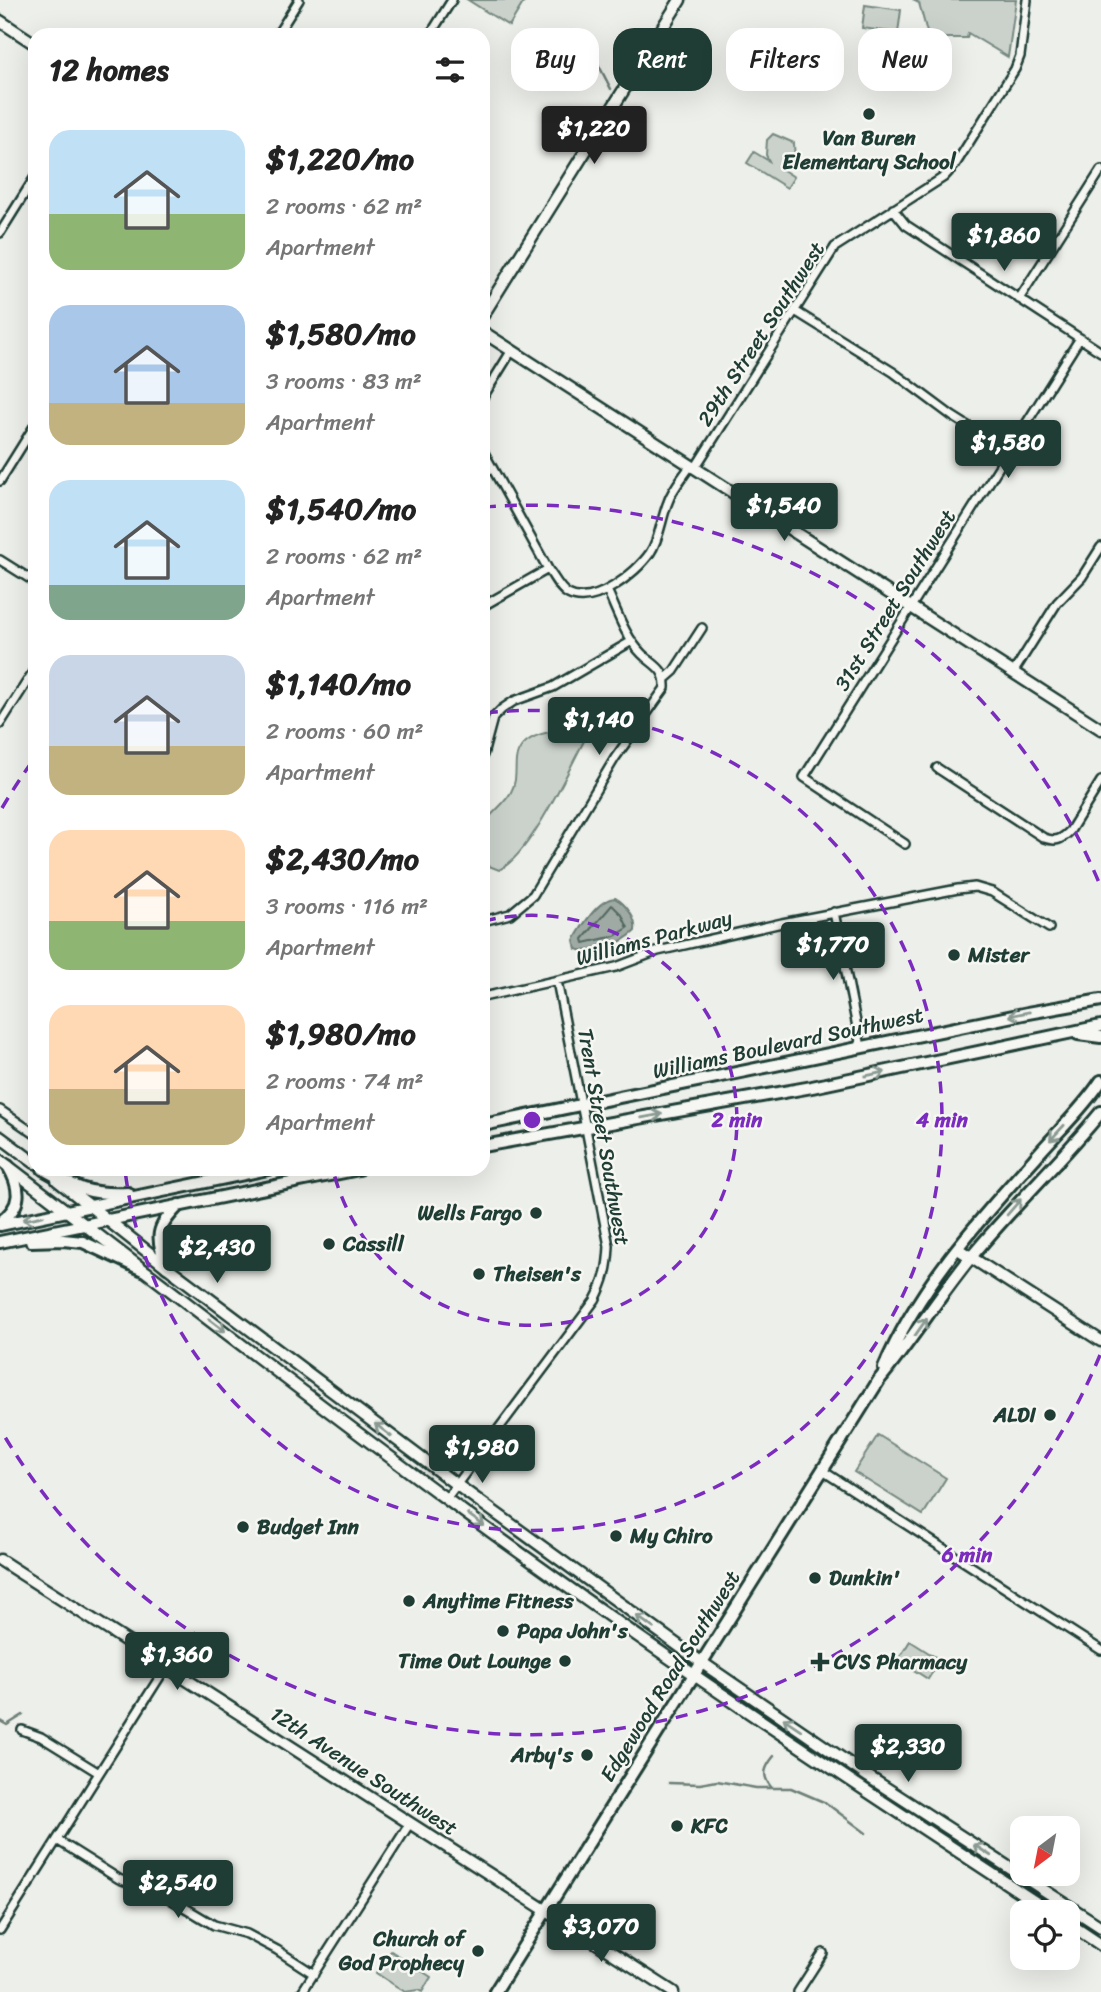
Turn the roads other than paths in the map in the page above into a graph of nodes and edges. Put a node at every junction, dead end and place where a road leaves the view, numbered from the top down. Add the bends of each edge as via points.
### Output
1 (299, 0) edge
2 (452, 0) edge
3 (680, 0) edge
4 (1027, 0) edge
5 (0, 21) edge
6 (281, 28) edge
7 (434, 28) edge
8 (28, 39) edge
9 (1101, 170) edge
10 (28, 188) edge
11 (893, 209) junction
12 (0, 233) edge
13 (1018, 299) junction
14 (490, 304) edge
15 (795, 311) junction
16 (490, 337) edge
17 (1080, 338) junction
18 (512, 351) junction
19 (1101, 352) edge
20 (490, 386) edge
21 (28, 436) edge
22 (1009, 452) junction
23 (490, 464) edge
24 (693, 466) junction
25 (0, 481) edge
26 (1101, 547) edge
27 (0, 560) edge
28 (548, 569) junction
29 (28, 578) edge
30 (607, 590) junction
31 (490, 602) edge
32 (912, 607) junction
33 (702, 628) dead end
34 (632, 641) junction
35 (1013, 673) junction
36 (666, 678) junction
37 (28, 680) edge
38 (0, 724) edge
39 (490, 729) edge
40 (1101, 729) edge
41 (937, 768) dead end
42 (1101, 781) edge
43 (905, 844) dead end
44 (834, 912) junction
45 (490, 919) edge
46 (1049, 928) dead end
47 (557, 981) junction
48 (490, 995) edge
49 (1101, 998) edge
50 (1101, 1026) edge
51 (1065, 1033) junction
52 (1101, 1037) edge
53 (860, 1047) junction
54 (1101, 1081) edge
55 (580, 1106) junction
56 (0, 1110) edge
57 (1101, 1112) edge
58 (490, 1124) edge
59 (584, 1128) junction
60 (28, 1129) edge
61 (0, 1137) edge
62 (490, 1145) edge
63 (28, 1158) edge
64 (4, 1163) edge
65 (52, 1176) edge
66 (57, 1176) edge
67 (235, 1176) edge
68 (324, 1176) edge
69 (159, 1192) junction
70 (180, 1205) junction
71 (89, 1206) junction
72 (67, 1211) junction
73 (106, 1220) junction
74 (0, 1224) edge
75 (83, 1225) junction
76 (0, 1242) edge
77 (957, 1249) junction
78 (971, 1258) junction
79 (167, 1267) junction
80 (143, 1270) junction
81 (1101, 1341) edge
82 (879, 1381) junction
83 (823, 1471) junction
84 (457, 1485) junction
85 (446, 1499) junction
86 (0, 1560) edge
87 (1101, 1650) edge
88 (701, 1662) junction
89 (166, 1667) junction
90 (693, 1674) junction
91 (22, 1730) dead end
92 (99, 1773) junction
93 (410, 1823) junction
94 (57, 1840) junction
95 (1032, 1900) edge
96 (545, 1910) junction
97 (1101, 1927) edge
98 (0, 1930) edge
99 (1080, 1931) edge
100 (1101, 1945) edge
101 (823, 1953) dead end
102 (314, 1975) junction
103 (667, 1991) edge
104 (302, 1992) edge
105 (495, 1992) edge
106 (798, 1992) edge

1 - 6 street
2 - 7 street
3 - 14 main road
4 - 11 street, 29th Street Southwest via 1015,69 955,165
5 - 8 main road
9 - 13 street
10 - 12 street
11 - 13 street via 906,225
11 - 15 street, 29th Street Southwest via 835,247
13 - 17 street
15 - 22 street
15 - 24 street, 29th Street Southwest
16 - 18 main road
17 - 19 street
17 - 22 street, 31st Street Southwest
18 - 20 street
18 - 24 main road
21 - 25 street
22 - 32 street, 31st Street Southwest
23 - 28 street
24 - 30 street, 29th Street Southwest via 668,500 651,551
24 - 32 main road
26 - 35 street via 1082,577 1057,603
27 - 29 street
28 - 30 street, 29th Street Southwest via 565,593 575,597
28 - 31 street
30 - 34 street
32 - 35 main road
32 - 43 street, 31st Street Southwest via 804,777
33 - 36 street
34 - 36 street
34 - 39 street via 553,687 514,701 493,718
35 - 40 main road
36 - 45 street via 660,698 615,758 533,895 510,914
37 - 38 street
41 - 42 street via 1054,841 1069,831
44 - 46 street, Williams Parkway via 975,887 992,892
44 - 47 street, Williams Parkway via 658,951
44 - 53 street
47 - 48 street, Williams Parkway
47 - 55 street, Trent Street Southwest
49 -> 53 main road, Williams Boulevard Southwest
50 - 51 main road, Williams Boulevard Southwest
51 - 52 main road
59 -> 51 main road, Williams Boulevard Southwest via 811,1087
53 - 55 main road, Williams Boulevard Southwest
54 -> 77 main road, Edgewood Road Southwest
55 - 58 main road, Williams Boulevard Southwest
55 - 59 street, Trent Street Southwest
56 - 60 street
78 -> 57 main road, Edgewood Road Southwest
59 - 62 main road, Williams Boulevard Southwest
59 - 84 street, Trent Street Southwest via 609,1246 605,1282
61 - 63 main road
64 - 72 main road
64 - 74 main road via 18,1191 9,1216
65 - 71 main road
66 - 69 main road via 100,1194
67 - 69 main road
68 - 70 main road
69 - 71 main road
70 - 73 main road
70 - 79 main road via 163,1220 159,1231
71 - 72 main road
71 - 73 main road
72 -> 74 main road
72 - 75 main road
73 - 75 main road
73 - 79 main road
75 - 76 main road
75 - 80 main road
76 - 80 main road via 83,1242
77 - 78 main road
77 - 82 main road, Edgewood Road Southwest via 903,1327
78 - 81 main road
82 -> 78 main road, Edgewood Road Southwest
84 -> 79 main road
80 -> 85 main road
82 - 83 main road, Edgewood Road Southwest
83 - 87 street
83 - 88 main road, Edgewood Road Southwest
84 - 85 street, Trent Street Southwest
88 -> 84 main road
85 -> 90 main road
86 - 89 main road, 12th Avenue Southwest
88 - 90 main road, Edgewood Road Southwest
97 -> 88 main road
89 - 92 street
89 - 93 main road, 12th Avenue Southwest
90 - 95 main road
90 - 96 main road, Edgewood Road Southwest
91 - 92 street
92 - 94 street
93 - 96 main road, 12th Avenue Southwest
93 - 102 street
94 - 98 street
94 - 102 street via 119,1879 167,1896 214,1925 247,1934
96 - 103 main road, 12th Avenue Southwest
96 - 105 main road, Edgewood Road Southwest
99 - 100 main road
101 - 106 street
102 - 104 street

